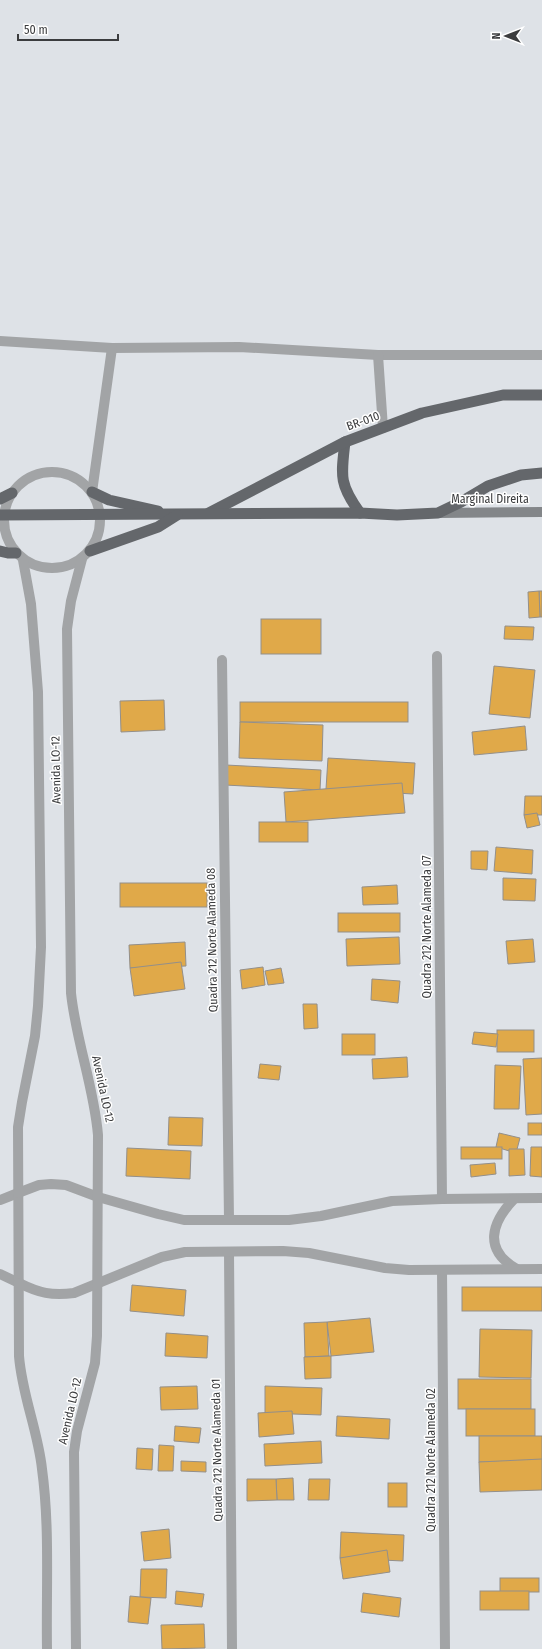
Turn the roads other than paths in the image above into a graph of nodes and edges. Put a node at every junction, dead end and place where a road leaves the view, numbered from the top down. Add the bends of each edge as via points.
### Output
1 (0, 341) edge
2 (112, 348) junction
3 (378, 354) junction
4 (542, 354) edge
5 (542, 395) edge
6 (383, 428) junction
7 (345, 442) junction
8 (542, 473) edge
9 (92, 492) junction
10 (12, 493) junction
11 (0, 499) edge
12 (438, 512) junction
13 (542, 512) edge
14 (360, 513) junction
15 (171, 514) junction
16 (206, 514) junction
17 (2, 515) edge
18 (100, 515) junction
19 (0, 551) edge
20 (86, 555) junction
21 (20, 556) junction
22 (437, 656) dead end
23 (222, 660) dead end
24 (18, 1193) junction
25 (98, 1196) junction
26 (542, 1198) edge
27 (442, 1199) junction
28 (514, 1199) junction
29 (0, 1200) edge
30 (229, 1220) junction
31 (229, 1252) junction
32 (517, 1268) junction
33 (542, 1269) edge
34 (442, 1270) junction
35 (0, 1274) edge
36 (19, 1283) junction
37 (98, 1283) junction
38 (47, 1649) edge
39 (76, 1649) edge
40 (232, 1649) edge
41 (445, 1649) edge

1 - 2 street
2 - 3 street via 239,347
2 - 9 street
3 - 4 street
3 - 6 street
5 - 6 highway, BR-010 via 503,395 422,413
6 - 7 highway, BR-010
7 - 14 highway via 342,474 344,487
7 - 16 highway, BR-010
8 - 12 highway via 521,475 488,486
9 - 10 street via 75,477 60,472 44,472 30,477
9 - 15 highway via 110,500
9 - 18 street
10 - 11 highway
10 - 17 street
12 - 13 main road, Marginal Direita
12 - 14 highway
14 - 16 highway
15 - 16 highway
15 - 18 highway
15 - 20 highway via 158,527
17 - 18 highway
17 - 21 street, Avenida LO-12 via 8,542
18 - 20 street, Avenida LO-12 via 98,534
19 - 21 highway
20 - 21 street via 68,566 52,569 37,567
20 - 25 street, Avenida LO-12 via 71,601 67,629 71,993 76,1027 96,1112
21 - 24 street, Avenida LO-12 via 31,604 38,692 41,948 35,1036 18,1126
22 - 27 street, Quadra 212 Norte Alameda 07
23 - 30 street, Quadra 212 Norte Alameda 08
24 - 25 street via 39,1185 51,1184 66,1185
24 - 29 street
24 - 36 street, Avenida LO-12
25 - 30 street via 184,1220
25 - 37 street, Avenida LO-12
26 - 28 street
27 - 28 street
27 - 30 street via 392,1201 289,1220
28 - 32 street via 502,1212 494,1239 500,1256 506,1263
31 - 34 street via 309,1253 386,1268
31 - 37 street via 185,1252 162,1257
31 - 40 street, Quadra 212 Norte Alameda 01
32 - 33 street
32 - 34 street
34 - 41 street, Quadra 212 Norte Alameda 02
35 - 36 street
36 - 37 street via 41,1293 62,1295
36 - 38 street, Avenida LO-12 via 19,1356 42,1464 45,1496
37 - 39 street, Avenida LO-12 via 95,1363 74,1452

